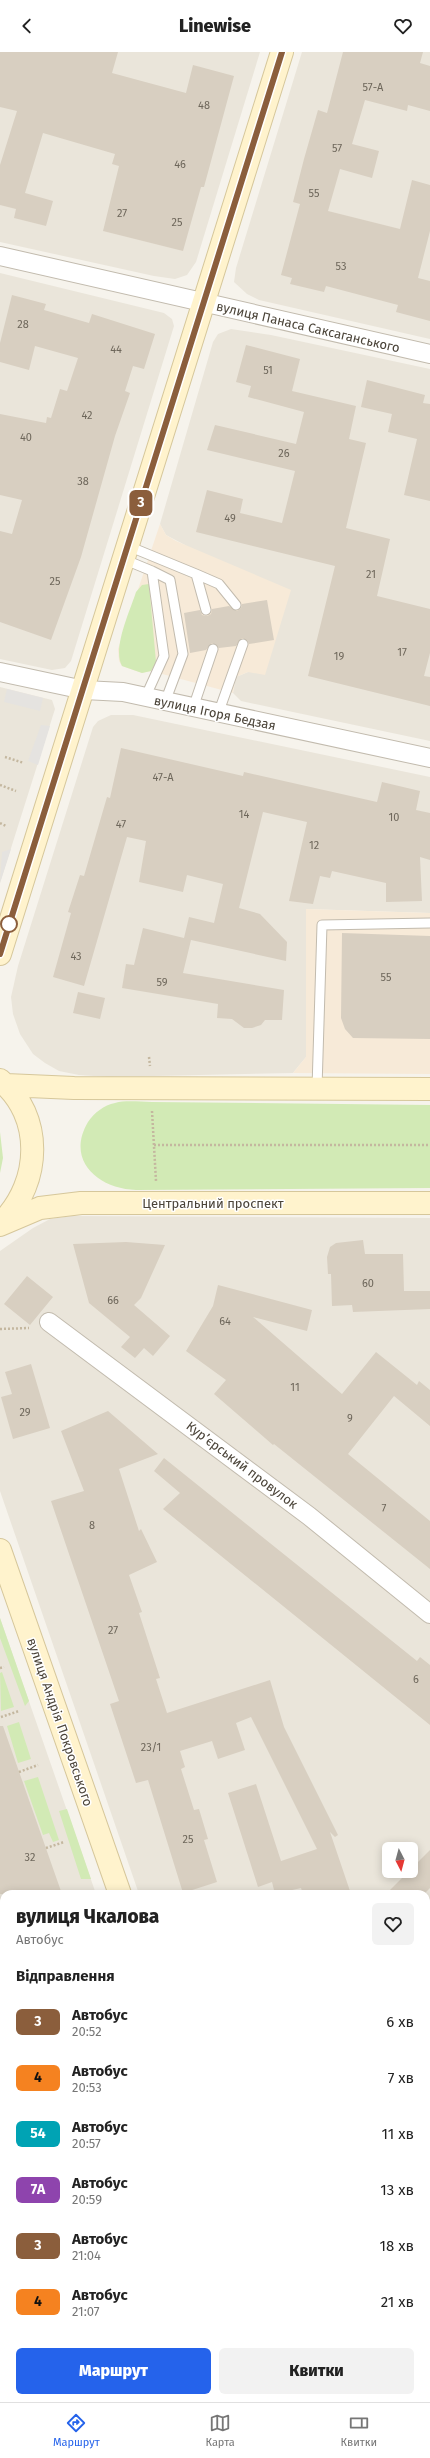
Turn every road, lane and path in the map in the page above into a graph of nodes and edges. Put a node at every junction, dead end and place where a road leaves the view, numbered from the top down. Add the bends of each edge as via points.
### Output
1 (282, 52) edge
2 (0, 256) edge
3 (204, 303) junction
4 (430, 354) edge
5 (126, 553) junction
6 (152, 571) junction
7 (196, 574) junction
8 (236, 604) dead end
9 (206, 610) dead end
10 (243, 644) dead end
11 (213, 649) dead end
12 (0, 672) edge
13 (84, 690) junction
14 (145, 698) junction
15 (165, 702) junction
16 (192, 708) junction
17 (218, 714) junction
18 (5, 757) dead end
19 (430, 758) edge
20 (24, 763) dead end
21 (0, 785) edge
22 (16, 791) dead end
23 (0, 823) edge
24 (6, 826) dead end
25 (430, 923) edge
26 (0, 954) edge
27 (2, 1080) edge
28 (317, 1088) junction
29 (430, 1089) edge
30 (152, 1109) dead end
31 (154, 1145) junction
32 (430, 1146) edge
33 (156, 1182) dead end
34 (430, 1203) edge
35 (0, 1225) edge
36 (49, 1322) joint
37 (0, 1329) edge
38 (0, 1550) edge
39 (430, 1614) edge
40 (4, 1667) dead end
41 (0, 1668) edge
42 (19, 1711) dead end
43 (1, 1718) edge
44 (38, 1765) dead end
45 (18, 1772) dead end
46 (64, 1842) dead end
47 (46, 1848) dead end
48 (119, 1890) edge

1 - 3 main road
2 - 3 street, вулиця Панаса Саксаганського
3 - 4 street, вулиця Панаса Саксаганського
3 - 5 main road
5 - 6 lane
5 - 7 lane
5 - 13 main road
6 - 14 lane via 164,656
6 - 15 lane via 170,580 183,654
7 - 8 lane via 219,584
7 - 9 lane
10 - 17 lane
11 - 16 lane
12 - 13 street, вулиця Ігоря Бедзая
13 - 14 street, вулиця Ігоря Бедзая via 123,692
13 - 26 main road
14 - 15 street, вулиця Ігоря Бедзая
15 - 16 street, вулиця Ігоря Бедзая
16 - 17 street, вулиця Ігоря Бедзая
17 - 19 street, вулиця Ігоря Бедзая
18 - 20 path
21 - 22 path
23 - 24 path
25 - 28 lane via 322,925
27 - 28 main road via 81,1088
27 - 35 main road via 20,1103 29,1124 33,1147 32,1170 25,1191 13,1211
28 - 29 main road
30 - 31 path
31 - 32 path
31 - 33 path
34 - 35 main road, Центральний проспект via 81,1204 40,1208
36 - 37 path via 29,1328
36 - 39 street, Курʼєрський провулок via 309,1516
38 - 48 main road, вулиця Андрія Покровського
40 - 41 path
42 - 43 path
44 - 45 path
46 - 47 path

